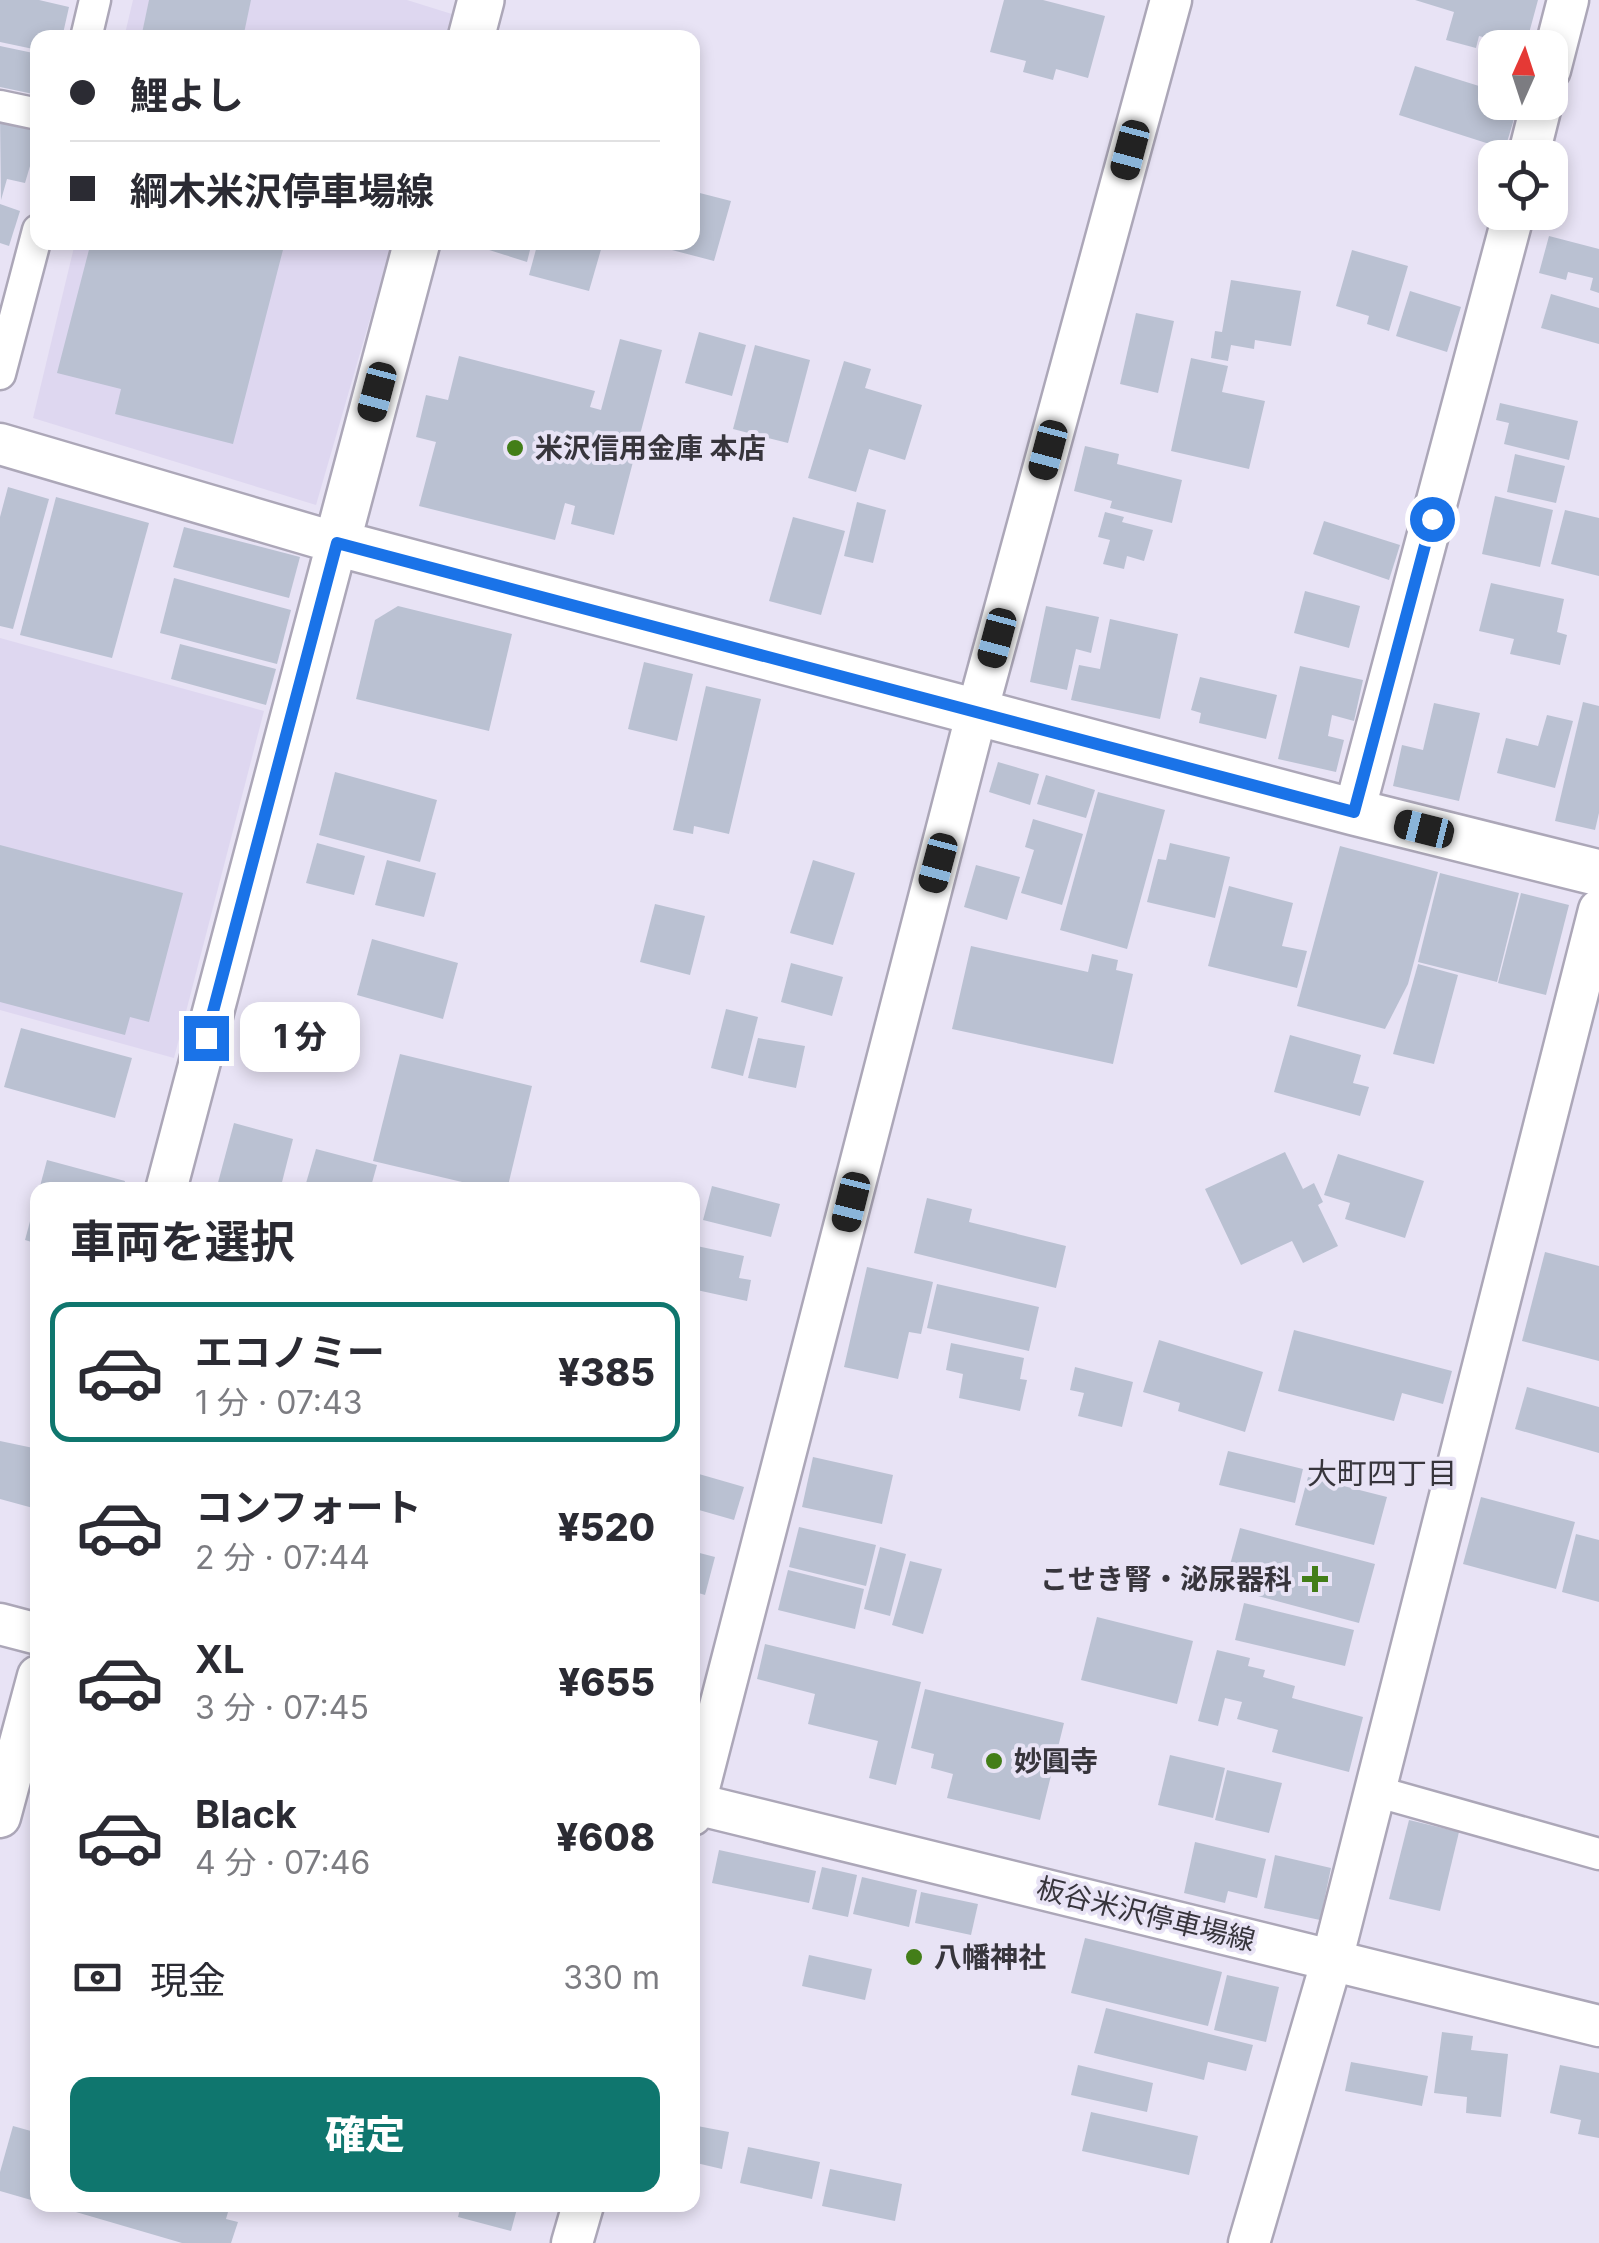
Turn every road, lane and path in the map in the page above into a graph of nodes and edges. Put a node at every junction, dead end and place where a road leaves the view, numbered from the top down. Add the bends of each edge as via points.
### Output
1 (95, 0) edge
2 (481, 0) edge
3 (1170, 0) edge
4 (1568, 0) edge
5 (88, 30) edge
6 (473, 30) edge
7 (1560, 30) edge
8 (0, 106) edge
9 (30, 112) edge
10 (1509, 230) edge
11 (33, 250) edge
12 (415, 250) edge
13 (0, 374) edge
14 (0, 444) edge
15 (337, 543) junction
16 (977, 712) junction
17 (1354, 812) junction
18 (1599, 873) edge
19 (1599, 910) edge
20 (168, 1182) edge
21 (0, 1624) edge
22 (30, 1632) edge
23 (30, 1706) edge
24 (700, 1785) edge
25 (1374, 1791) junction
26 (700, 1809) edge
27 (0, 1817) edge
28 (1599, 1854) edge
29 (1332, 1960) junction
30 (1599, 2026) edge
31 (580, 2212) edge
32 (572, 2243) edge
33 (1249, 2243) edge

1 - 5 street
2 - 6 main road
3 - 16 street
4 - 7 street
8 - 9 street
10 - 17 street
11 - 13 street
12 - 15 main road
14 - 15 street
15 - 16 main road
15 - 20 street
16 - 17 main road
16 - 24 street
17 - 18 main road
19 - 25 street
21 - 22 street
23 - 27 street
25 - 28 street
25 - 29 street
26 - 29 street, 板谷米沢停車場線
29 - 30 street, 板谷米沢停車場線
29 - 33 street
31 - 32 street

